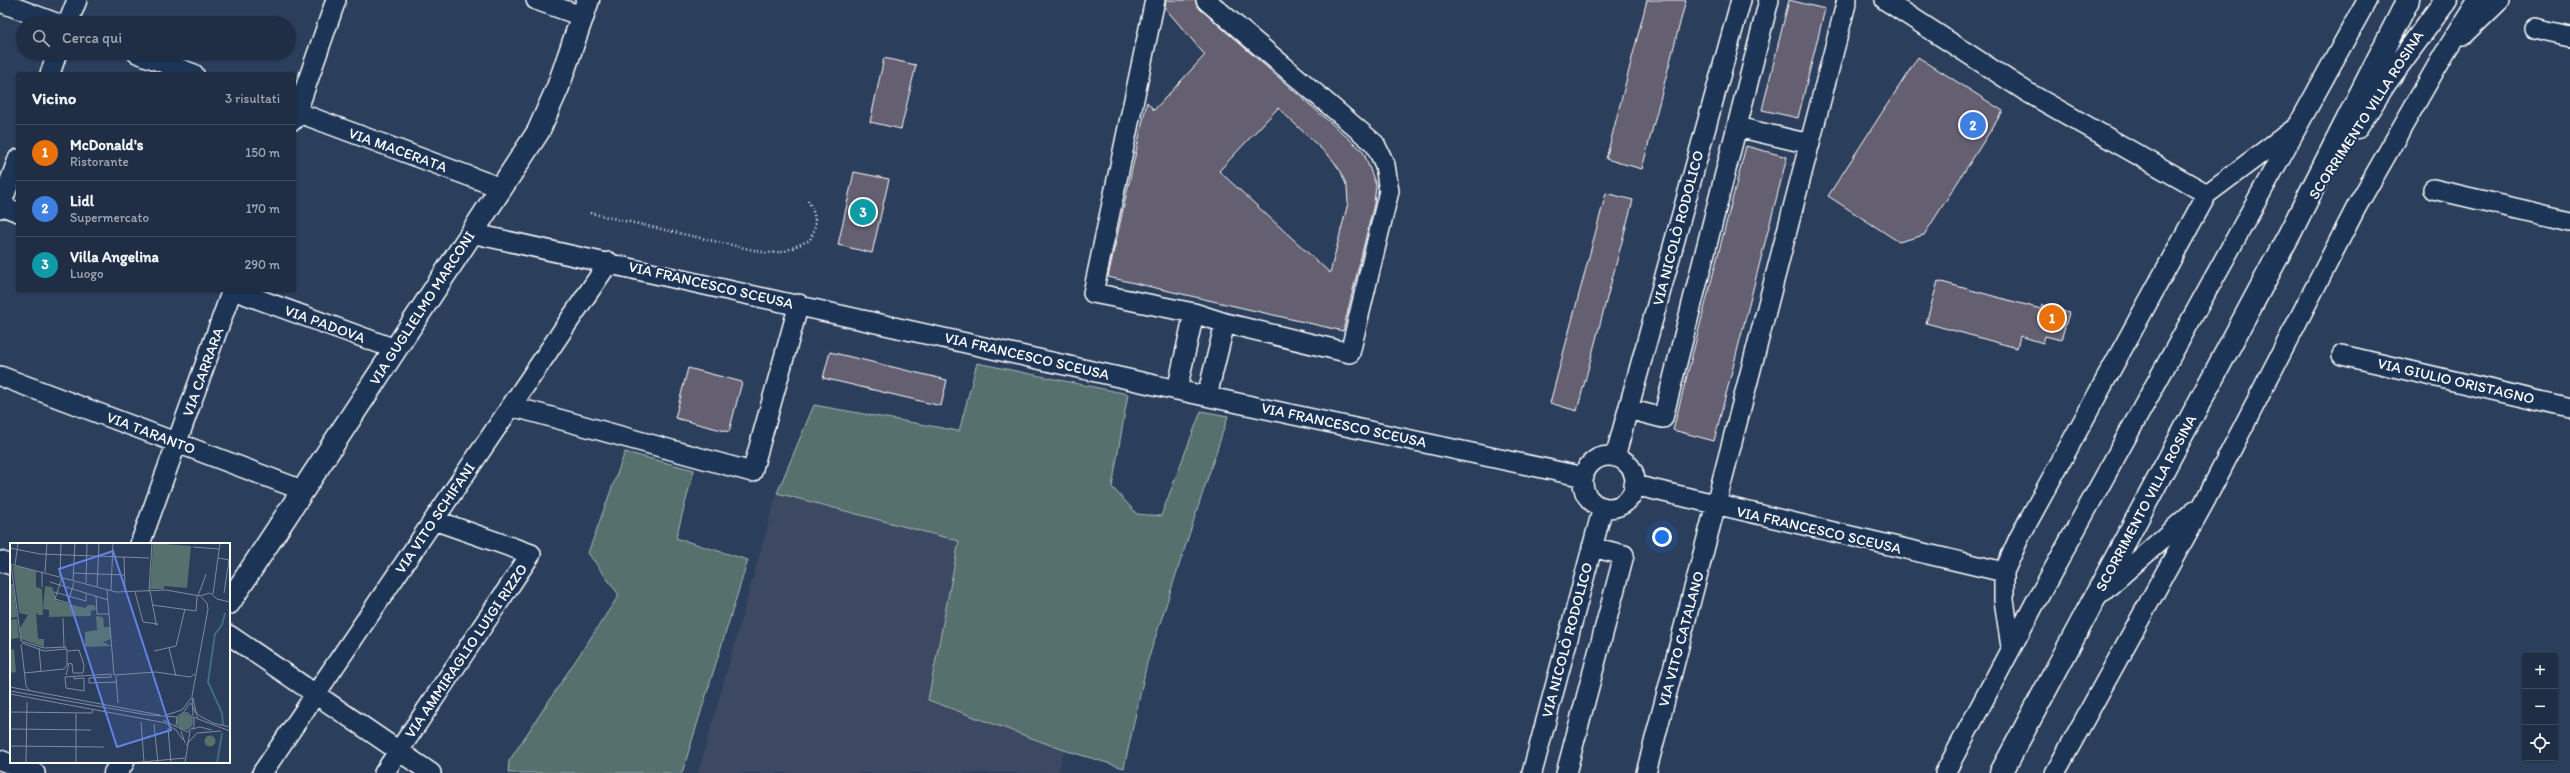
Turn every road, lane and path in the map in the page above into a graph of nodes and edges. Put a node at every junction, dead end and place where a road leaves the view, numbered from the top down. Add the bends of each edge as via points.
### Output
1 (77, 0) edge
2 (336, 0) edge
3 (536, 0) edge
4 (1156, 0) edge
5 (1206, 0) edge
6 (1741, 0) edge
7 (1770, 0) edge
8 (1847, 0) edge
9 (1885, 0) edge
10 (2356, 0) edge
11 (2367, 0) edge
12 (2408, 0) edge
13 (2446, 0) edge
14 (2478, 0) edge
15 (2500, 0) edge
16 (0, 2) edge
17 (586, 9) edge
18 (37, 16) edge
19 (71, 16) edge
20 (2534, 28) dead end
21 (2570, 36) edge
22 (2444, 54) junction
23 (55, 60) edge
24 (156, 60) edge
25 (51, 72) edge
26 (189, 72) edge
27 (2321, 84) junction
28 (296, 112) edge
29 (296, 115) edge
30 (2297, 127) junction
31 (1737, 128) junction
32 (1810, 144) junction
33 (1699, 150) junction
34 (1730, 157) junction
35 (16, 167) edge
36 (501, 188) junction
37 (2433, 189) dead end
38 (2207, 194) junction
39 (807, 199) dead end
40 (5, 208) edge
41 (590, 213) dead end
42 (2570, 221) edge
43 (471, 233) junction
44 (2290, 233) junction
45 (609, 262) junction
46 (231, 292) edge
47 (238, 292) edge
48 (799, 304) junction
49 (1194, 313) junction
50 (1225, 323) junction
51 (395, 349) junction
52 (2342, 355) dead end
53 (0, 376) edge
54 (1177, 390) junction
55 (1207, 396) junction
56 (511, 406) junction
57 (2570, 408) edge
58 (1628, 410) junction
59 (177, 443) junction
60 (1615, 456) junction
61 (1584, 477) junction
62 (1634, 485) junction
63 (302, 490) junction
64 (2205, 501) junction
65 (1716, 505) junction
66 (1603, 507) junction
67 (434, 520) junction
68 (140, 543) edge
69 (1592, 547) junction
70 (0, 561) edge
71 (10, 565) edge
72 (2004, 572) junction
73 (2094, 599) junction
74 (230, 601) edge
75 (230, 636) edge
76 (2012, 647) junction
77 (315, 694) junction
78 (398, 751) junction
79 (0, 760) edge
80 (35, 773) edge
81 (262, 773) edge
82 (384, 773) edge
83 (431, 773) edge
84 (1532, 773) edge
85 (1566, 773) edge
86 (1646, 773) edge
87 (1945, 773) edge
88 (2001, 773) edge
89 (2055, 773) edge

1 - 19 street
2 - 28 street
3 - 17 street
4 - 49 street via 1093,293
5 - 50 street via 1376,144 1385,166 1389,191 1350,353
6 - 33 street, VIA NICOLÒ RODOLICO
7 - 31 street
8 - 32 street, VIA VITO CATALANO
9 - 38 street via 2027,92
10 - 27 street
11 - 27 street
12 - 44 main road, SCORRIMENTO VILLA ROSINA
13 - 44 main road, SCORRIMENTO VILLA ROSINA via 2384,83
14 - 22 street
15 - 22 street
16 - 18 street
17 - 36 main road, VIA GUGLIELMO MARCONI via 538,132
20 - 21 street
22 - 64 street via 2358,206
23 - 25 street
24 - 26 street
27 - 30 street
29 - 36 street, VIA MACERATA
30 - 38 street
30 - 76 street
31 - 32 street
31 - 34 street
32 - 65 street, VIA VITO CATALANO
33 - 34 street
33 - 58 street, VIA NICOLÒ RODOLICO
34 - 58 street via 1663,418
35 - 40 street
36 - 43 main road, VIA GUGLIELMO MARCONI
37 - 42 street
38 - 72 street
39 - 41 path via 815,213 816,227 810,240 775,253
43 - 45 street, VIA FRANCESCO SCEUSA
43 - 51 main road, VIA GUGLIELMO MARCONI
44 - 73 main road, SCORRIMENTO VILLA ROSINA
45 - 48 street, VIA FRANCESCO SCEUSA
45 - 56 street, VIA VITO SCHIFANI
46 - 59 street, VIA CARRARA
47 - 51 street, VIA PADOVA
48 - 54 street, VIA FRANCESCO SCEUSA
48 - 56 street via 752,472
49 - 50 street
49 - 54 street
50 - 55 street
51 - 63 main road, VIA GUGLIELMO MARCONI
52 - 57 street, VIA GIULIO ORISTAGNO
53 - 59 street, VIA TARANTO
54 - 55 street, VIA FRANCESCO SCEUSA
55 - 61 street, VIA FRANCESCO SCEUSA
56 - 67 street, VIA VITO SCHIFANI
58 - 60 street, VIA NICOLÒ RODOLICO
59 - 63 street, VIA TARANTO
59 - 68 street, VIA CARRARA
60 - 61 street via 1607,456 1592,462
60 - 62 street via 1622,459 1632,470
61 - 66 street via 1583,485 1589,499
62 - 65 street, VIA FRANCESCO SCEUSA
62 - 66 street via 1632,493 1620,505
63 - 74 main road, VIA GUGLIELMO MARCONI
64 - 73 street
64 - 89 street
65 - 72 street, VIA FRANCESCO SCEUSA
65 - 86 street, VIA VITO CATALANO
66 - 69 street, VIA NICOLÒ RODOLICO
67 - 77 street, VIA VITO SCHIFANI
67 - 78 street, VIA AMMIRAGLIO LUIGI RIZZO via 531,554
69 - 84 street, VIA NICOLÒ RODOLICO
69 - 85 street via 1624,555
70 - 71 street
72 - 76 street via 2004,600
73 - 88 main road, SCORRIMENTO VILLA ROSINA
75 - 77 street
76 - 87 street
77 - 78 street
77 - 81 street, VIA VITO SCHIFANI
78 - 82 street, VIA AMMIRAGLIO LUIGI RIZZO
78 - 83 street
79 - 80 street

